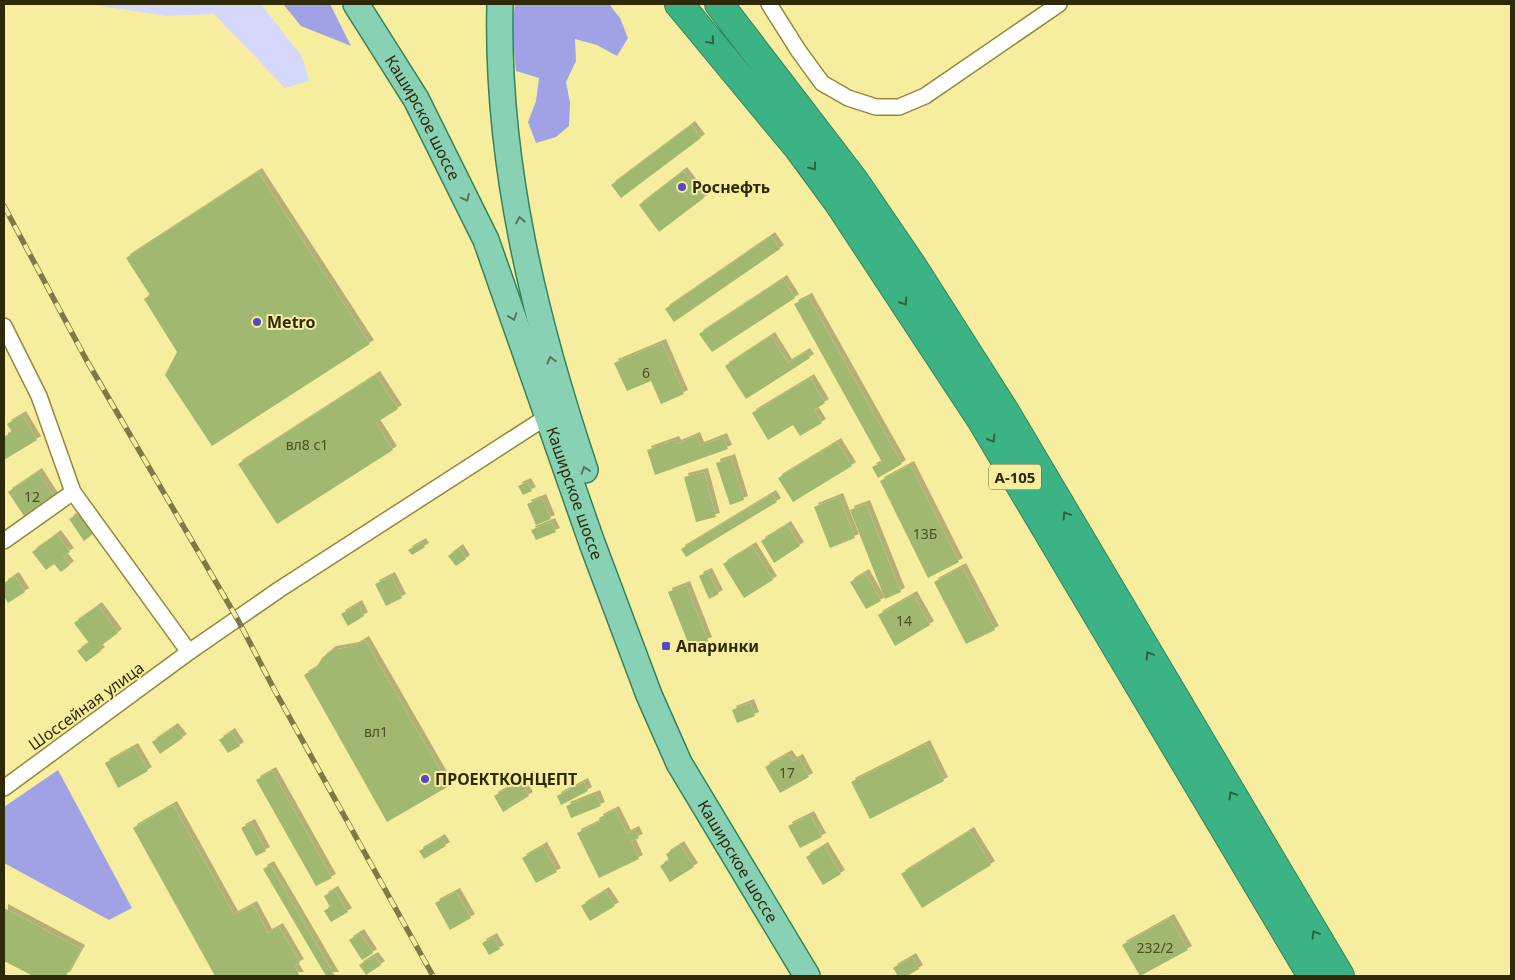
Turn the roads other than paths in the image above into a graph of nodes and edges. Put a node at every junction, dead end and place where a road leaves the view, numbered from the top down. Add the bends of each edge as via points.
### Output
1 (356, 4) edge
2 (500, 4) edge
3 (679, 4) edge
4 (719, 4) edge
5 (769, 4) edge
6 (1059, 4) edge
7 (527, 268) junction
8 (498, 271) junction
9 (4, 326) edge
10 (548, 416) junction
11 (73, 492) junction
12 (4, 541) edge
13 (189, 652) junction
14 (4, 788) edge
15 (807, 976) edge
16 (819, 976) edge
17 (1312, 976) edge
18 (1340, 976) edge

1 -> 8 main road, Каширское шоссе via 416,99 486,240
7 -> 2 main road, Каширское шоссе via 510,167 499,53
3 -> 17 highway, А-105 via 799,149 838,202 954,379
18 -> 4 highway, А-105 via 1004,410 918,274 847,171
5 - 6 street via 822,82 848,98 876,107 899,107 925,96
7 - 8 main road via 526,277 516,285 504,283
16 -> 7 main road, Каширское шоссе via 779,916 682,741 564,407
8 -> 10 main road, Каширское шоссе
9 - 11 street via 39,396
10 - 13 street, Шоссейная улица via 280,589
10 - 15 main road, Каширское шоссе via 648,695 679,763
11 - 12 street
11 - 13 street
13 - 14 street, Шоссейная улица

